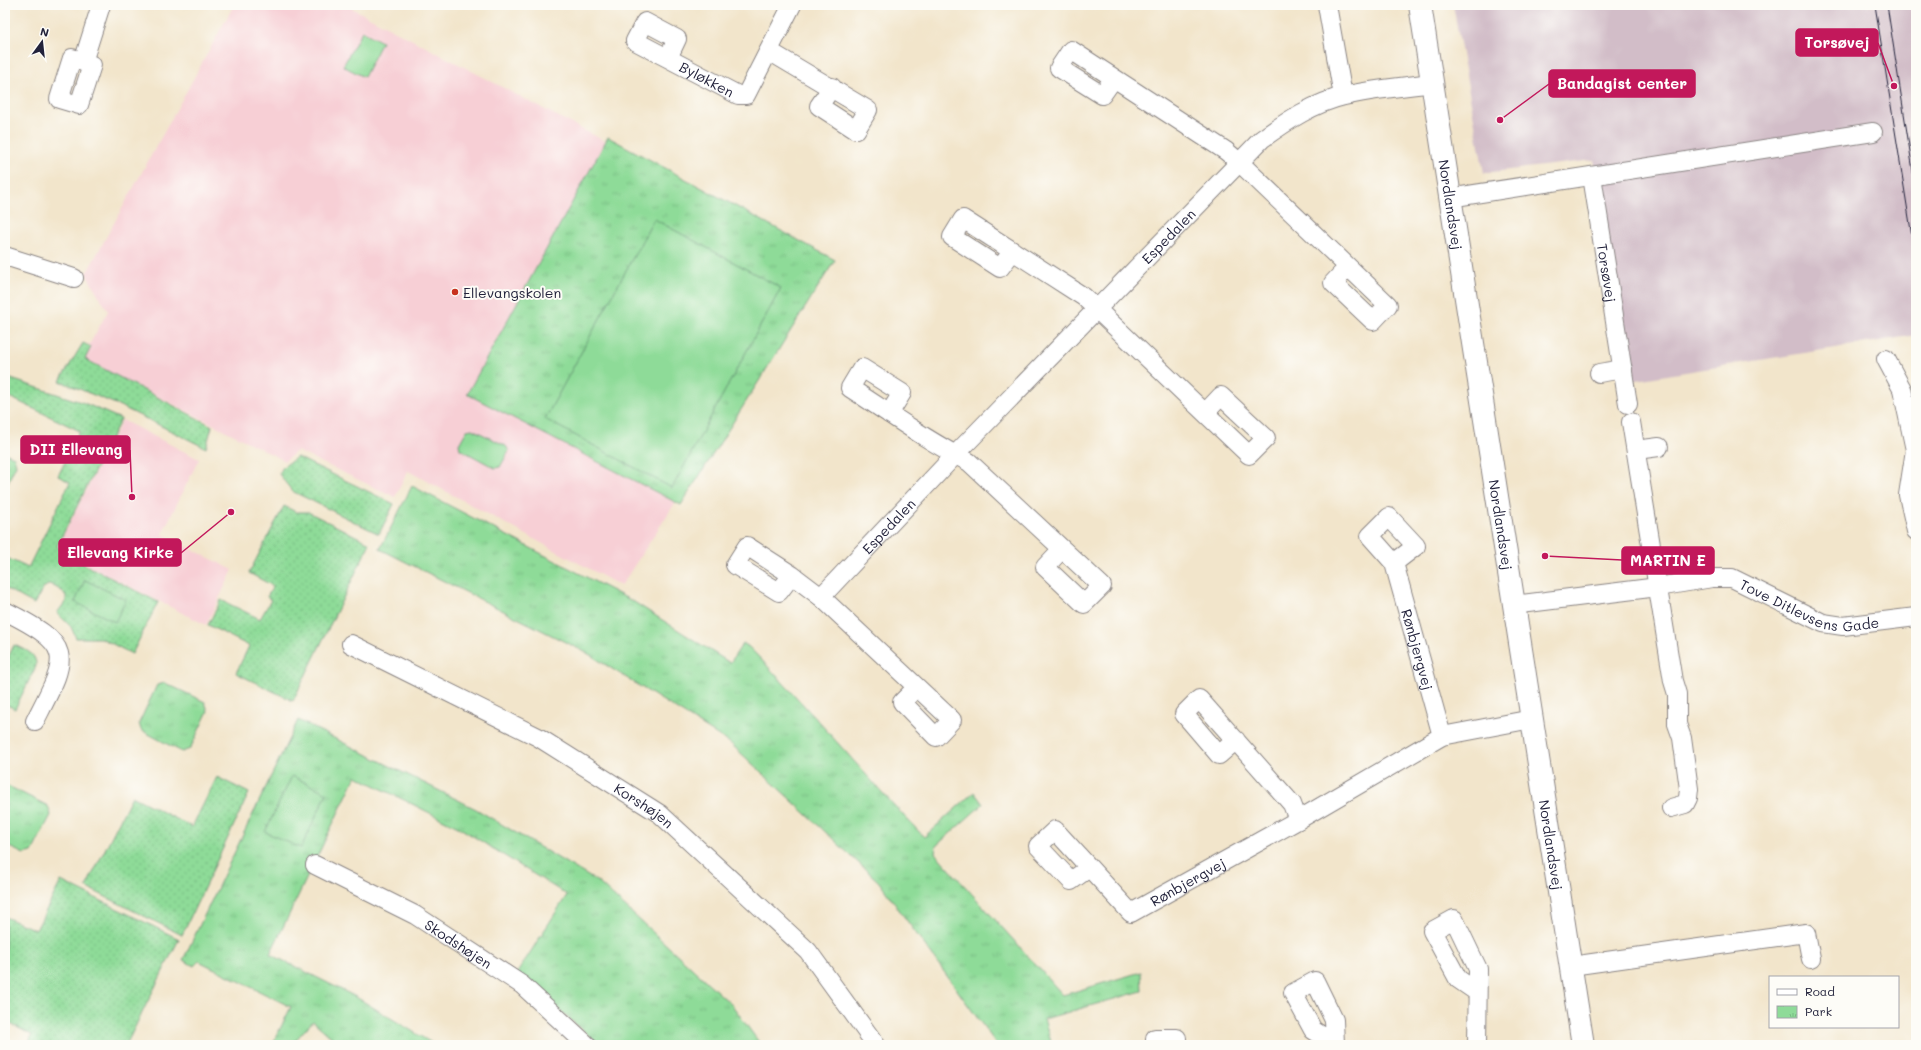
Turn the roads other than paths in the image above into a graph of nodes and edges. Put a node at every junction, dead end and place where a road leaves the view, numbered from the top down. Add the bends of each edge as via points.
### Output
1 (100, 5) edge
2 (792, 5) edge
3 (1327, 5) edge
4 (1420, 5) edge
5 (769, 51) junction
6 (668, 58) dead end
7 (83, 62) dead end
8 (1114, 78) dead end
9 (1432, 83) junction
10 (832, 87) dead end
11 (1343, 96) junction
12 (1873, 132) dead end
13 (1240, 162) junction
14 (1592, 176) junction
15 (1449, 198) junction
16 (1013, 251) dead end
17 (5, 256) edge
18 (1348, 267) dead end
19 (74, 278) dead end
20 (1096, 309) junction
21 (1886, 359) dead end
22 (1623, 369) junction
23 (1599, 373) dead end
24 (1628, 404) dead end
25 (1205, 413) dead end
26 (889, 414) dead end
27 (1631, 422) dead end
28 (1659, 447) dead end
29 (1636, 450) junction
30 (955, 455) junction
31 (1916, 532) edge
32 (1062, 550) dead end
33 (1394, 563) dead end
34 (792, 575) dead end
35 (1658, 587) junction
36 (821, 597) junction
37 (1514, 606) junction
38 (5, 611) edge
39 (1916, 617) edge
40 (351, 644) dead end
41 (917, 686) dead end
42 (1532, 719) junction
43 (35, 721) dead end
44 (1442, 736) junction
45 (1236, 740) dead end
46 (1671, 808) dead end
47 (1298, 820) junction
48 (315, 865) dead end
49 (1089, 868) dead end
50 (1811, 960) dead end
51 (1571, 966) junction
52 (1477, 992) dead end
53 (587, 1045) edge
54 (876, 1045) edge
55 (1155, 1045) edge
56 (1177, 1045) edge
57 (1477, 1045) edge
58 (1583, 1045) edge

1 - 7 street
2 - 5 street, Byløkken
3 - 11 street
4 - 9 street, Nordlandsvej
5 - 6 street, Byløkken via 746,95 738,95
5 - 10 street
8 - 13 street
9 - 11 street, Espedalen
9 - 15 street, Nordlandsvej
11 - 13 street, Espedalen via 1289,119 1262,139
12 - 14 street
13 - 18 street
13 - 20 street, Espedalen
14 - 15 street
14 - 22 street, Torsøvej
15 - 37 street, Nordlandsvej
16 - 20 street via 1084,297
17 - 19 street
20 - 25 street
20 - 30 street, Espedalen
21 - 31 street via 1902,389 1915,450 1908,495
22 - 23 street
22 - 24 street, Torsøvej
26 - 30 street
27 - 29 street
28 - 29 street
29 - 35 street
30 - 32 street via 969,462
30 - 36 street, Espedalen
33 - 44 street, Rønbjergvej
34 - 36 street
35 - 37 street, Tove Ditlevsens Gade
35 - 39 street, Tove Ditlevsens Gade via 1712,578 1732,578 1823,623 1843,626
35 - 46 street via 1677,694 1677,724 1682,738 1689,792 1685,804
36 - 41 street
37 - 42 street, Nordlandsvej
38 - 43 street via 46,634 57,647 59,654 56,679
40 - 54 street, Korshøjen via 538,737 660,814 808,951
42 - 44 street, Rønbjergvej
42 - 51 street, Nordlandsvej
44 - 47 street, Rønbjergvej
45 - 47 street via 1292,804
47 - 49 street, Rønbjergvej via 1131,913
48 - 53 street, Skodshøjen via 415,915 522,985
50 - 51 street via 1806,933
51 - 58 street, Nordlandsvej
52 - 57 street
55 - 56 street via 1155,1038 1177,1038

